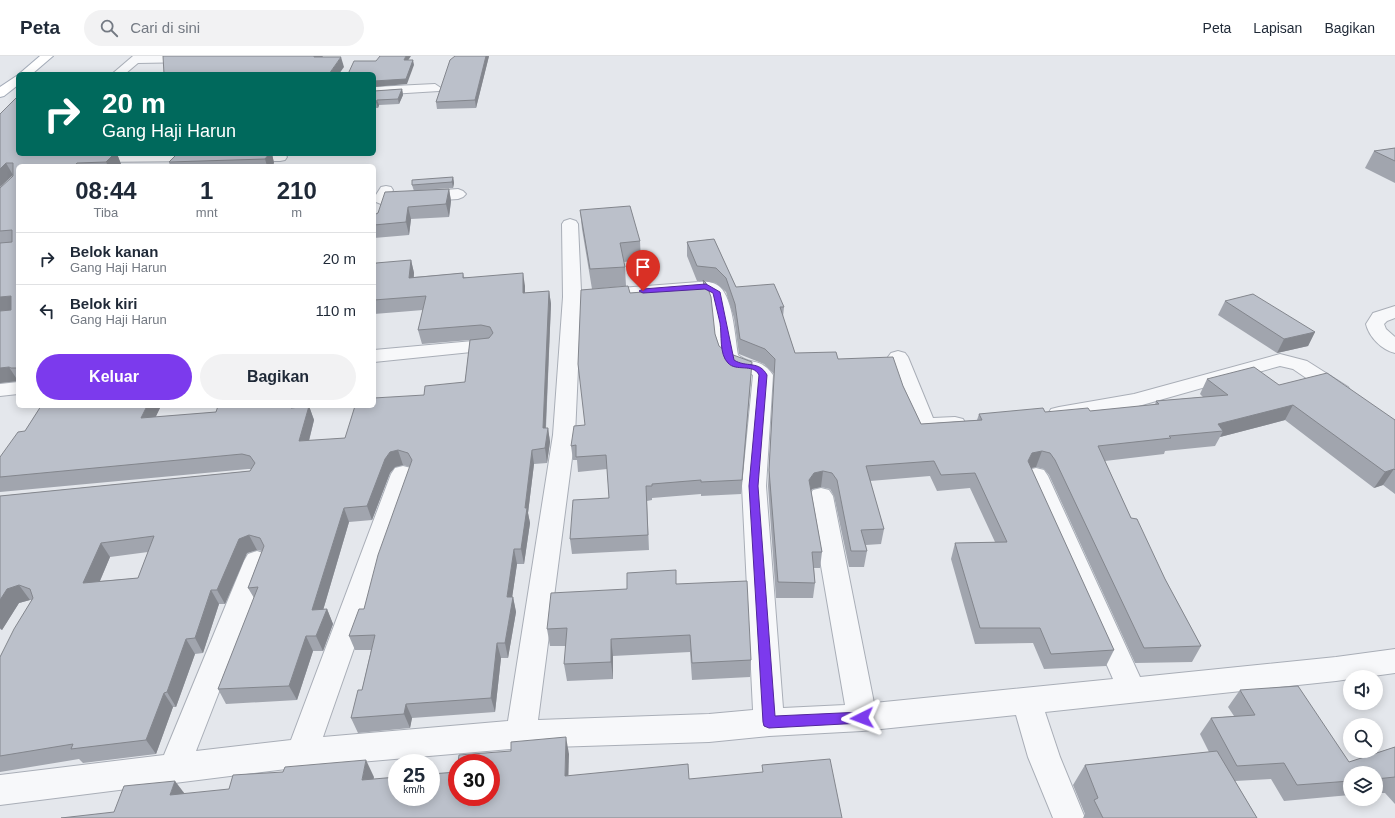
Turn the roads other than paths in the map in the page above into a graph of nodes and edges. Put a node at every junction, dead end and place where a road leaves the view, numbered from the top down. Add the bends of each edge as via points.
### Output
1 (47, 56) edge
2 (138, 58) edge
3 (204, 59) edge
4 (27, 72) edge
5 (120, 72) edge
6 (16, 81) edge
7 (435, 88) dead end
8 (376, 91) edge
9 (0, 93) edge
10 (280, 157) dead end
11 (79, 158) edge
12 (458, 194) dead end
13 (376, 214) edge
14 (570, 224) dead end
15 (572, 297) junction
16 (1395, 312) edge
17 (484, 346) edge
18 (1395, 347) edge
19 (376, 356) edge
20 (898, 357) dead end
21 (16, 388) edge
22 (0, 390) edge
23 (1357, 402) edge
24 (1039, 416) edge
25 (977, 422) edge
26 (403, 474) dead end
27 (1036, 476) edge
28 (821, 496) dead end
29 (257, 561) edge
30 (1395, 661) edge
31 (1132, 690) junction
32 (1026, 700) junction
33 (862, 718) junction
34 (769, 722) junction
35 (521, 734) junction
36 (302, 753) junction
37 (174, 768) junction
38 (0, 790) edge
39 (1069, 818) edge

1 - 4 main road
2 - 3 street
2 - 5 street
6 - 9 main road
7 - 8 street
10 - 11 street
12 - 13 street via 383,195
14 - 15 street
15 - 34 street via 711,288 719,299 731,361 735,364 754,366 763,375 754,486
15 - 35 street via 564,435
16 - 18 street via 1380,317 1375,324 1377,331
17 - 19 street
20 - 25 street via 924,422 939,426
21 - 22 street
23 - 24 street via 1312,372 1289,361 1280,360 1135,400 1077,412
26 - 36 street
27 - 31 street
28 - 33 street
29 - 37 street
30 - 31 street
31 - 32 street
32 - 33 street
32 - 39 street via 1044,757
33 - 34 street
34 - 35 street via 709,728
35 - 36 street
36 - 37 street
37 - 38 street

